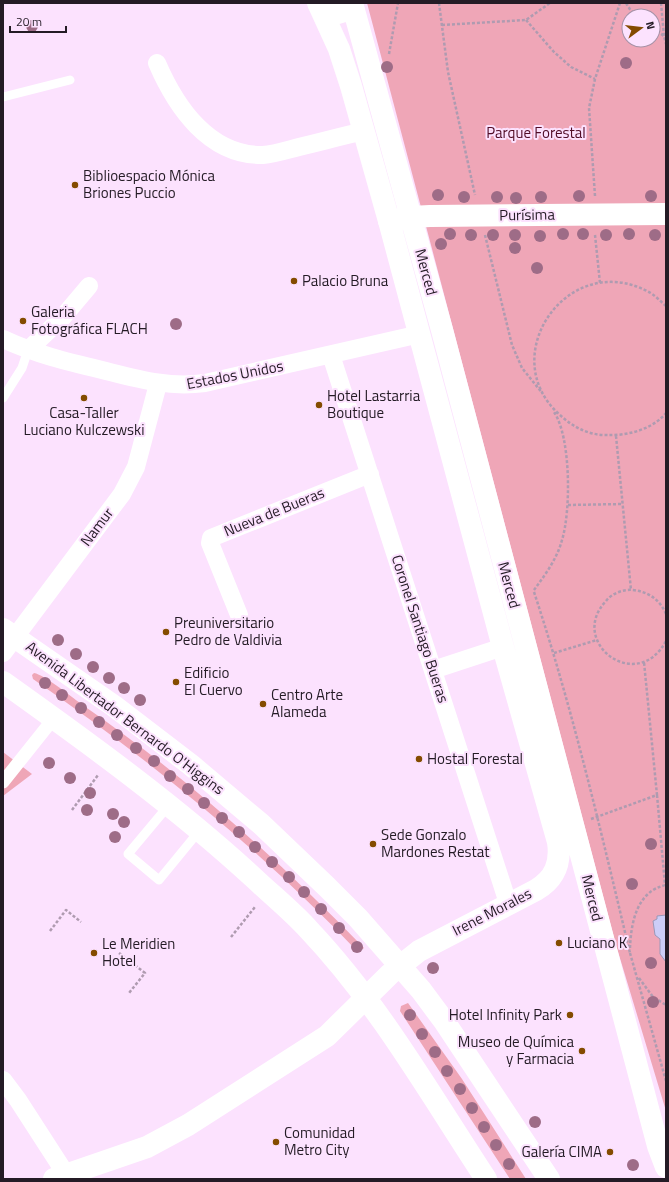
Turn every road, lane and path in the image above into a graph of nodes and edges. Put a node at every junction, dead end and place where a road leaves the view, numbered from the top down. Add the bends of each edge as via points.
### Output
1 (351, 3) edge
2 (439, 3) edge
3 (550, 3) edge
4 (620, 3) edge
5 (661, 3) edge
6 (320, 7) edge
7 (526, 20) junction
8 (442, 25) junction
9 (665, 37) edge
10 (666, 44) edge
11 (157, 63) dead end
12 (595, 79) junction
13 (70, 80) dead end
14 (3, 97) edge
15 (364, 131) junction
16 (596, 214) junction
17 (666, 214) edge
18 (480, 215) junction
19 (411, 217) junction
20 (389, 221) junction
21 (600, 283) junction
22 (89, 286) dead end
23 (666, 306) edge
24 (420, 334) junction
25 (3, 339) edge
26 (28, 350) junction
27 (331, 354) junction
28 (158, 384) junction
29 (543, 394) junction
30 (3, 398) edge
31 (551, 408) junction
32 (666, 413) edge
33 (616, 436) junction
34 (370, 474) junction
35 (623, 504) junction
36 (568, 505) junction
37 (534, 590) dead end
38 (631, 590) junction
39 (666, 614) edge
40 (239, 615) dead end
41 (7, 639) edge
42 (597, 640) junction
43 (666, 641) edge
44 (503, 647) junction
45 (644, 662) junction
46 (433, 670) junction
47 (3, 682) edge
48 (54, 718) junction
49 (111, 760) junction
50 (3, 782) edge
51 (657, 795) junction
52 (169, 804) junction
53 (72, 810) dead end
54 (598, 816) junction
55 (574, 825) junction
56 (200, 830) junction
57 (552, 877) junction
58 (665, 885) edge
59 (268, 890) junction
60 (590, 891) junction
61 (508, 903) junction
62 (81, 922) dead end
63 (50, 931) dead end
64 (231, 937) dead end
65 (119, 953) dead end
66 (630, 953) junction
67 (400, 965) junction
68 (637, 975) junction
69 (129, 993) dead end
70 (365, 997) junction
71 (666, 1005) edge
72 (3, 1080) edge
73 (666, 1081) edge
74 (666, 1167) edge
75 (63, 1178) edge
76 (486, 1179) edge
77 (549, 1179) edge

1 - 6 main road via 340,13 327,13
1 - 19 main road, Merced
2 - 8 path
3 - 7 path
4 - 12 path
5 - 9 path
6 - 15 main road, Merced via 339,49
7 - 8 path
7 - 12 path via 571,68
8 - 18 path via 448,72
9 - 10 path
11 - 15 street via 174,98 193,122 215,141 240,152 265,154
12 - 16 path via 589,108
13 - 14 lane
15 - 20 main road, Merced
16 - 17 main road, Purísima
16 - 18 main road, Purísima
16 - 21 path via 595,237
18 - 19 main road, Purísima
18 - 29 path via 512,345 522,368
19 - 20 main road, Purísima
19 - 55 main road, Merced
20 - 24 main road, Merced
21 - 23 path via 624,283 647,291
21 - 29 path via 577,290 557,304 543,324 535,347 535,371
22 - 26 street via 62,318
24 - 27 street, Estados Unidos
24 - 44 main road, Merced
25 - 26 street, Estados Unidos
26 - 28 street, Estados Unidos via 50,358
26 - 30 lane via 22,368
27 - 28 street, Estados Unidos via 205,383
27 - 34 street, Coronel Santiago Bueras
28 - 41 street, Namur via 136,467 122,494
29 - 31 path
31 - 33 path via 571,425 596,435
31 - 36 path via 558,418 563,435
32 - 33 path via 645,429
33 - 35 path
34 - 40 street, Nueva de Bueras via 211,538 210,543
34 - 46 street, Coronel Santiago Bueras
35 - 36 path
35 - 38 path
36 - 37 path via 560,545 546,574
38 - 39 path via 654,597
38 - 42 path via 614,594 601,606 594,628
41 - 67 main road, Avenida Libertador Bernardo O'Higgins via 114,706 229,795 327,886
42 - 45 path via 602,650 611,658 622,663
42 - 54 path via 554,653
43 - 45 path via 654,657
44 - 46 street
44 - 57 main road, Merced via 558,842 559,860
45 - 51 path
46 - 61 street, Coronel Santiago Bueras
47 - 48 main road
48 - 49 main road
48 - 50 street
49 - 52 main road
49 - 53 path
51 - 54 path
51 - 58 path
52 - 56 main road
52 - 56 lane via 128,854 159,880
54 - 55 path
54 - 66 path
55 - 60 main road, Merced
56 - 59 main road
57 - 60 main road via 571,878
57 - 61 main road, Irene Morales via 536,890
58 - 66 path via 648,893 638,907 630,936
59 - 64 path
59 - 70 main road via 308,928
60 - 74 main road, Merced via 658,1146
61 - 67 main road, Irene Morales via 419,951
62 - 63 path via 66,910
65 - 69 path via 145,973
66 - 68 path
67 - 70 main road, Irene Morales
67 - 77 main road, Avenida Libertador Bernardo O'Higgins via 444,1021
68 - 71 path via 653,997
68 - 73 path
70 - 75 main road, Irene Morales via 327,1036 171,1136
70 - 76 main road
72 - 75 street via 18,1100

